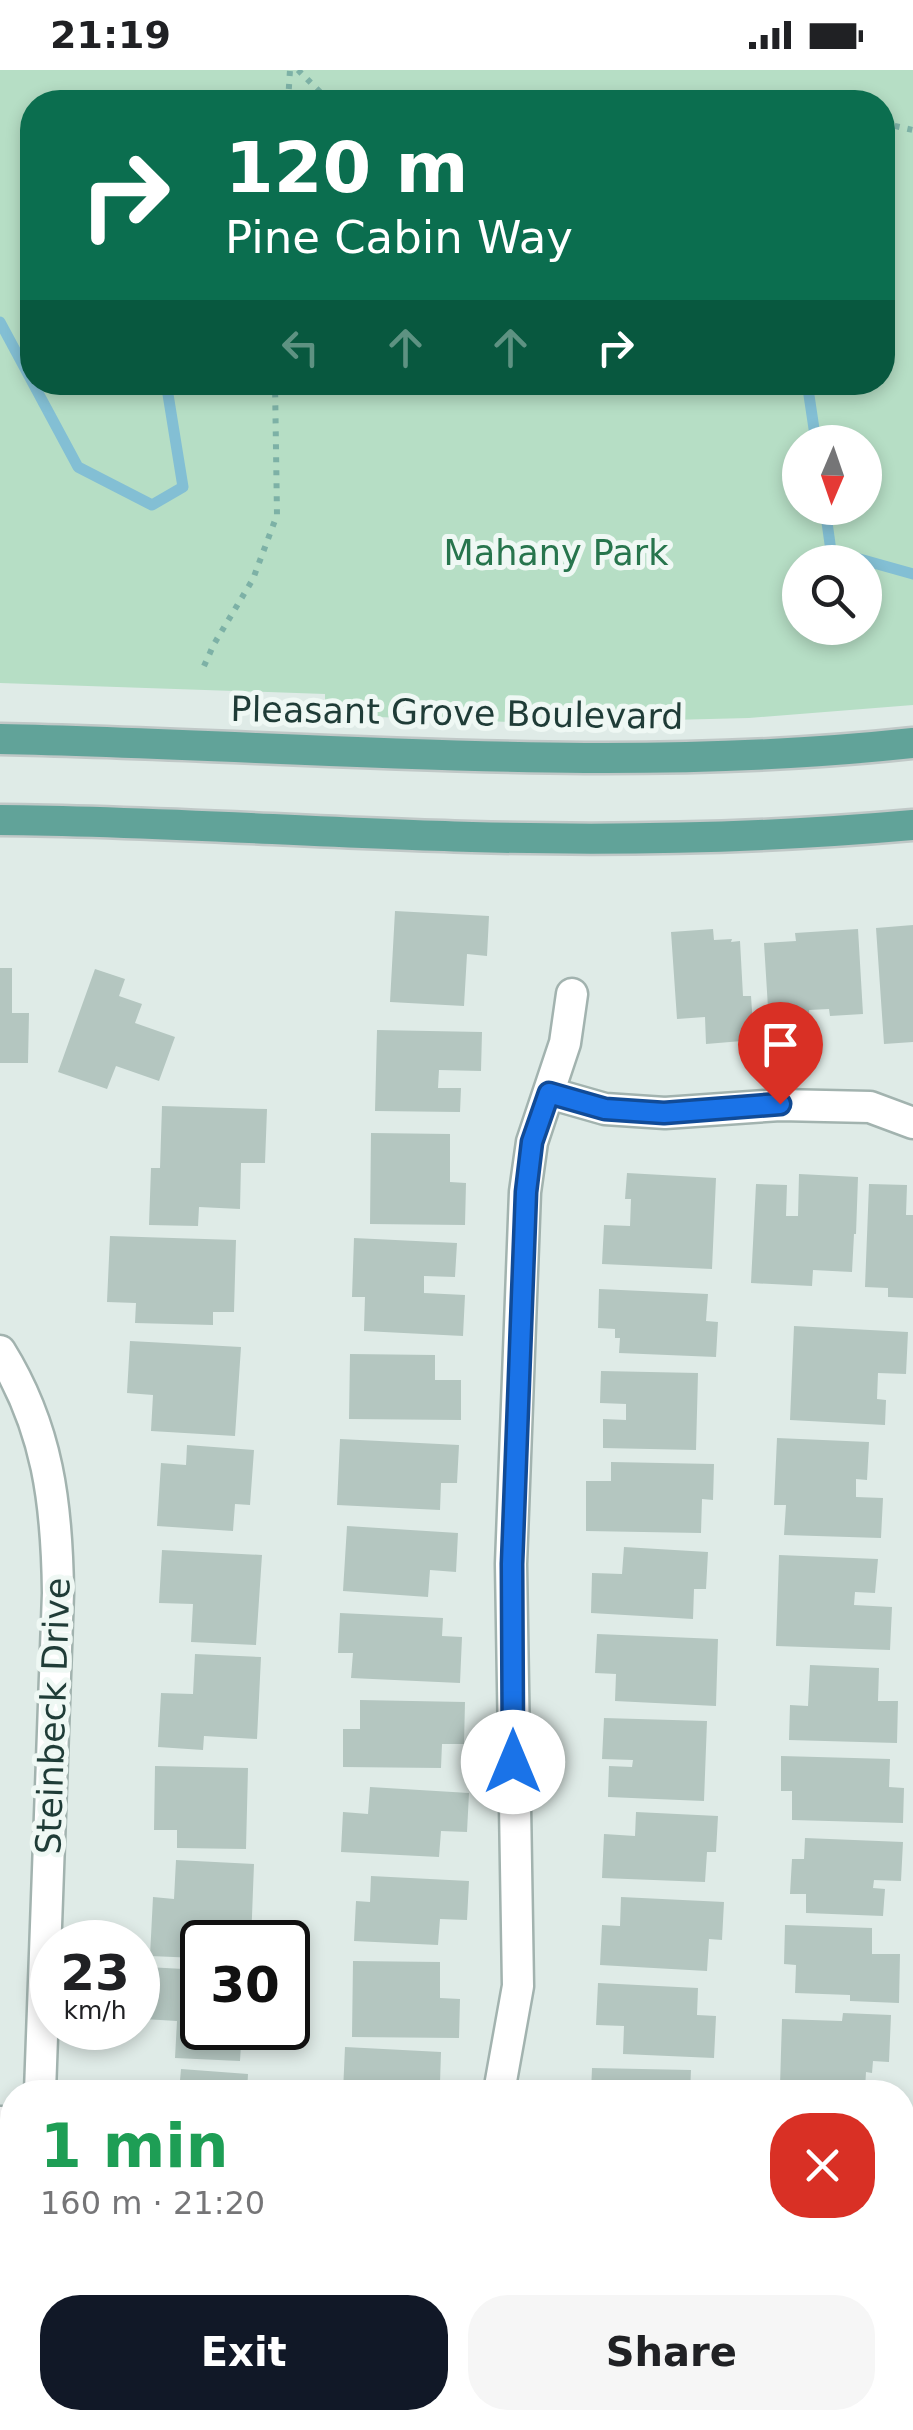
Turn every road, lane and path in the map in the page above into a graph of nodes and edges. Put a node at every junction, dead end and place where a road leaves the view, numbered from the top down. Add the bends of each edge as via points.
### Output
1 (298, 70) edge
2 (317, 90) edge
3 (275, 395) edge
4 (204, 666) dead end
5 (0, 739) edge
6 (913, 743) edge
7 (0, 820) edge
8 (913, 825) edge
9 (572, 994) dead end
10 (549, 1093) junction
11 (913, 1122) edge
12 (0, 1350) edge
13 (40, 2080) edge
14 (501, 2080) edge

1 - 2 path
3 - 4 path via 276,515 253,578
5 - 6 main road, Pleasant Grove Boulevard via 593,759
7 - 8 main road via 472,838 717,838
9 - 10 street via 566,1043
10 - 11 street via 605,1109 664,1113 780,1104 870,1107
10 - 14 street via 532,1142 526,1192 512,1564 518,1986
12 - 13 street, Steinbeck Drive via 34,1420 57,1532

